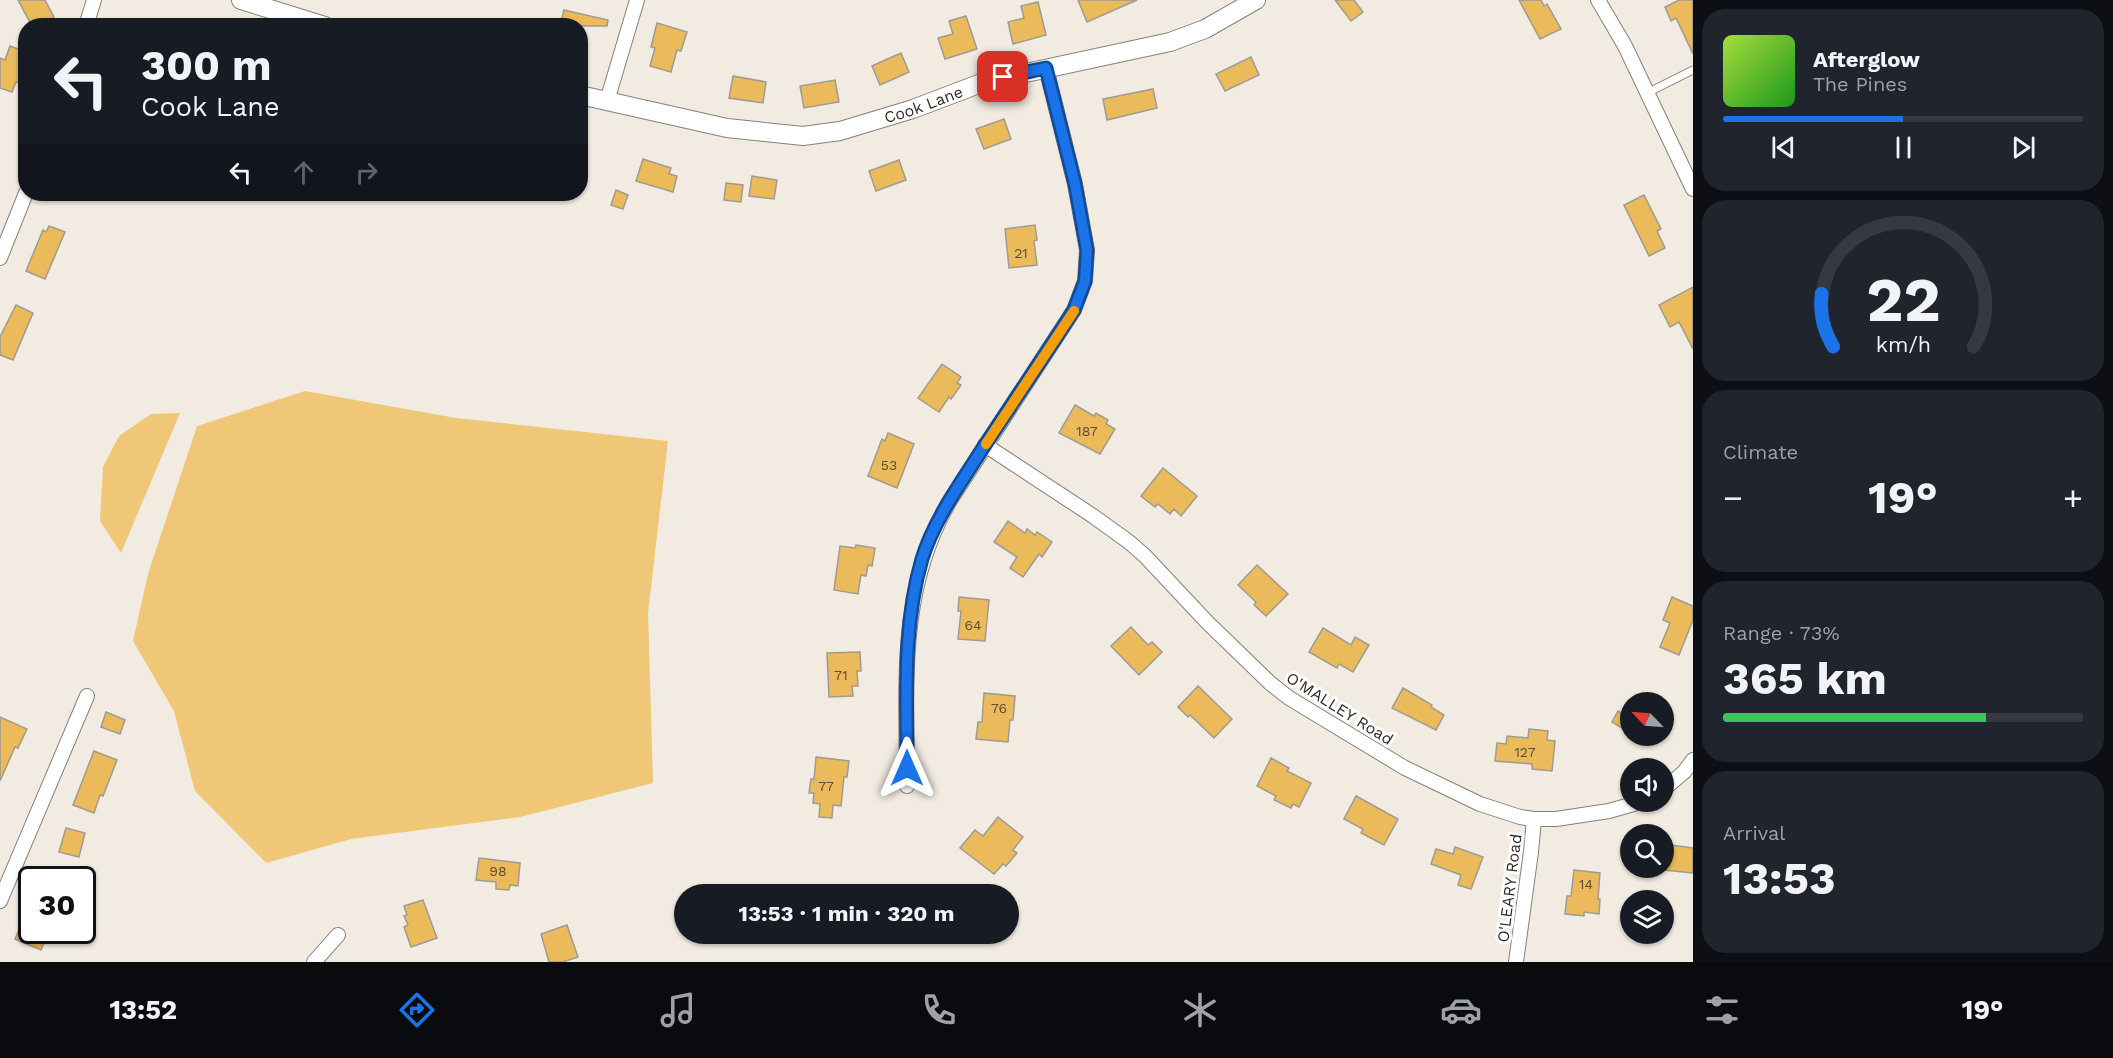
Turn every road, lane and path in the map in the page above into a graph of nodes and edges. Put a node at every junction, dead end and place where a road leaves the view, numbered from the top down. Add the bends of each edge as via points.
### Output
1 (94, 0) edge
2 (241, 0) edge
3 (637, 0) edge
4 (1256, 0) edge
5 (1598, 0) edge
6 (88, 18) edge
7 (300, 18) edge
8 (1046, 68) junction
9 (1693, 70) edge
10 (1647, 93) junction
11 (588, 97) edge
12 (607, 101) junction
13 (1693, 189) edge
14 (23, 201) edge
15 (0, 258) edge
16 (985, 445) junction
17 (87, 696) dead end
18 (1693, 760) edge
19 (1689, 776) edge
20 (1674, 784) edge
21 (907, 786) dead end
22 (1620, 808) edge
23 (1534, 819) junction
24 (0, 901) edge
25 (338, 935) dead end
26 (314, 962) edge
27 (1516, 962) edge

1 - 6 street
2 - 7 street
3 - 12 street
4 - 8 street, Cook Lane via 1205,29 1170,42
5 - 10 street
8 - 12 street, Cook Lane via 984,82 877,121 803,135 728,128
8 - 16 street via 1075,184 1087,270 1074,310
9 - 10 lane
10 - 13 street
11 - 12 street, Cook Lane
14 - 15 street
16 - 21 street via 938,520 919,571 907,653
16 - 23 street, O'MALLEY Road via 1129,542 1270,683 1311,713 1450,791
17 - 24 street
18 - 19 street
19 - 20 street
22 - 23 street, O'MALLEY Road
23 - 27 street, O'LEARY Road
25 - 26 street

